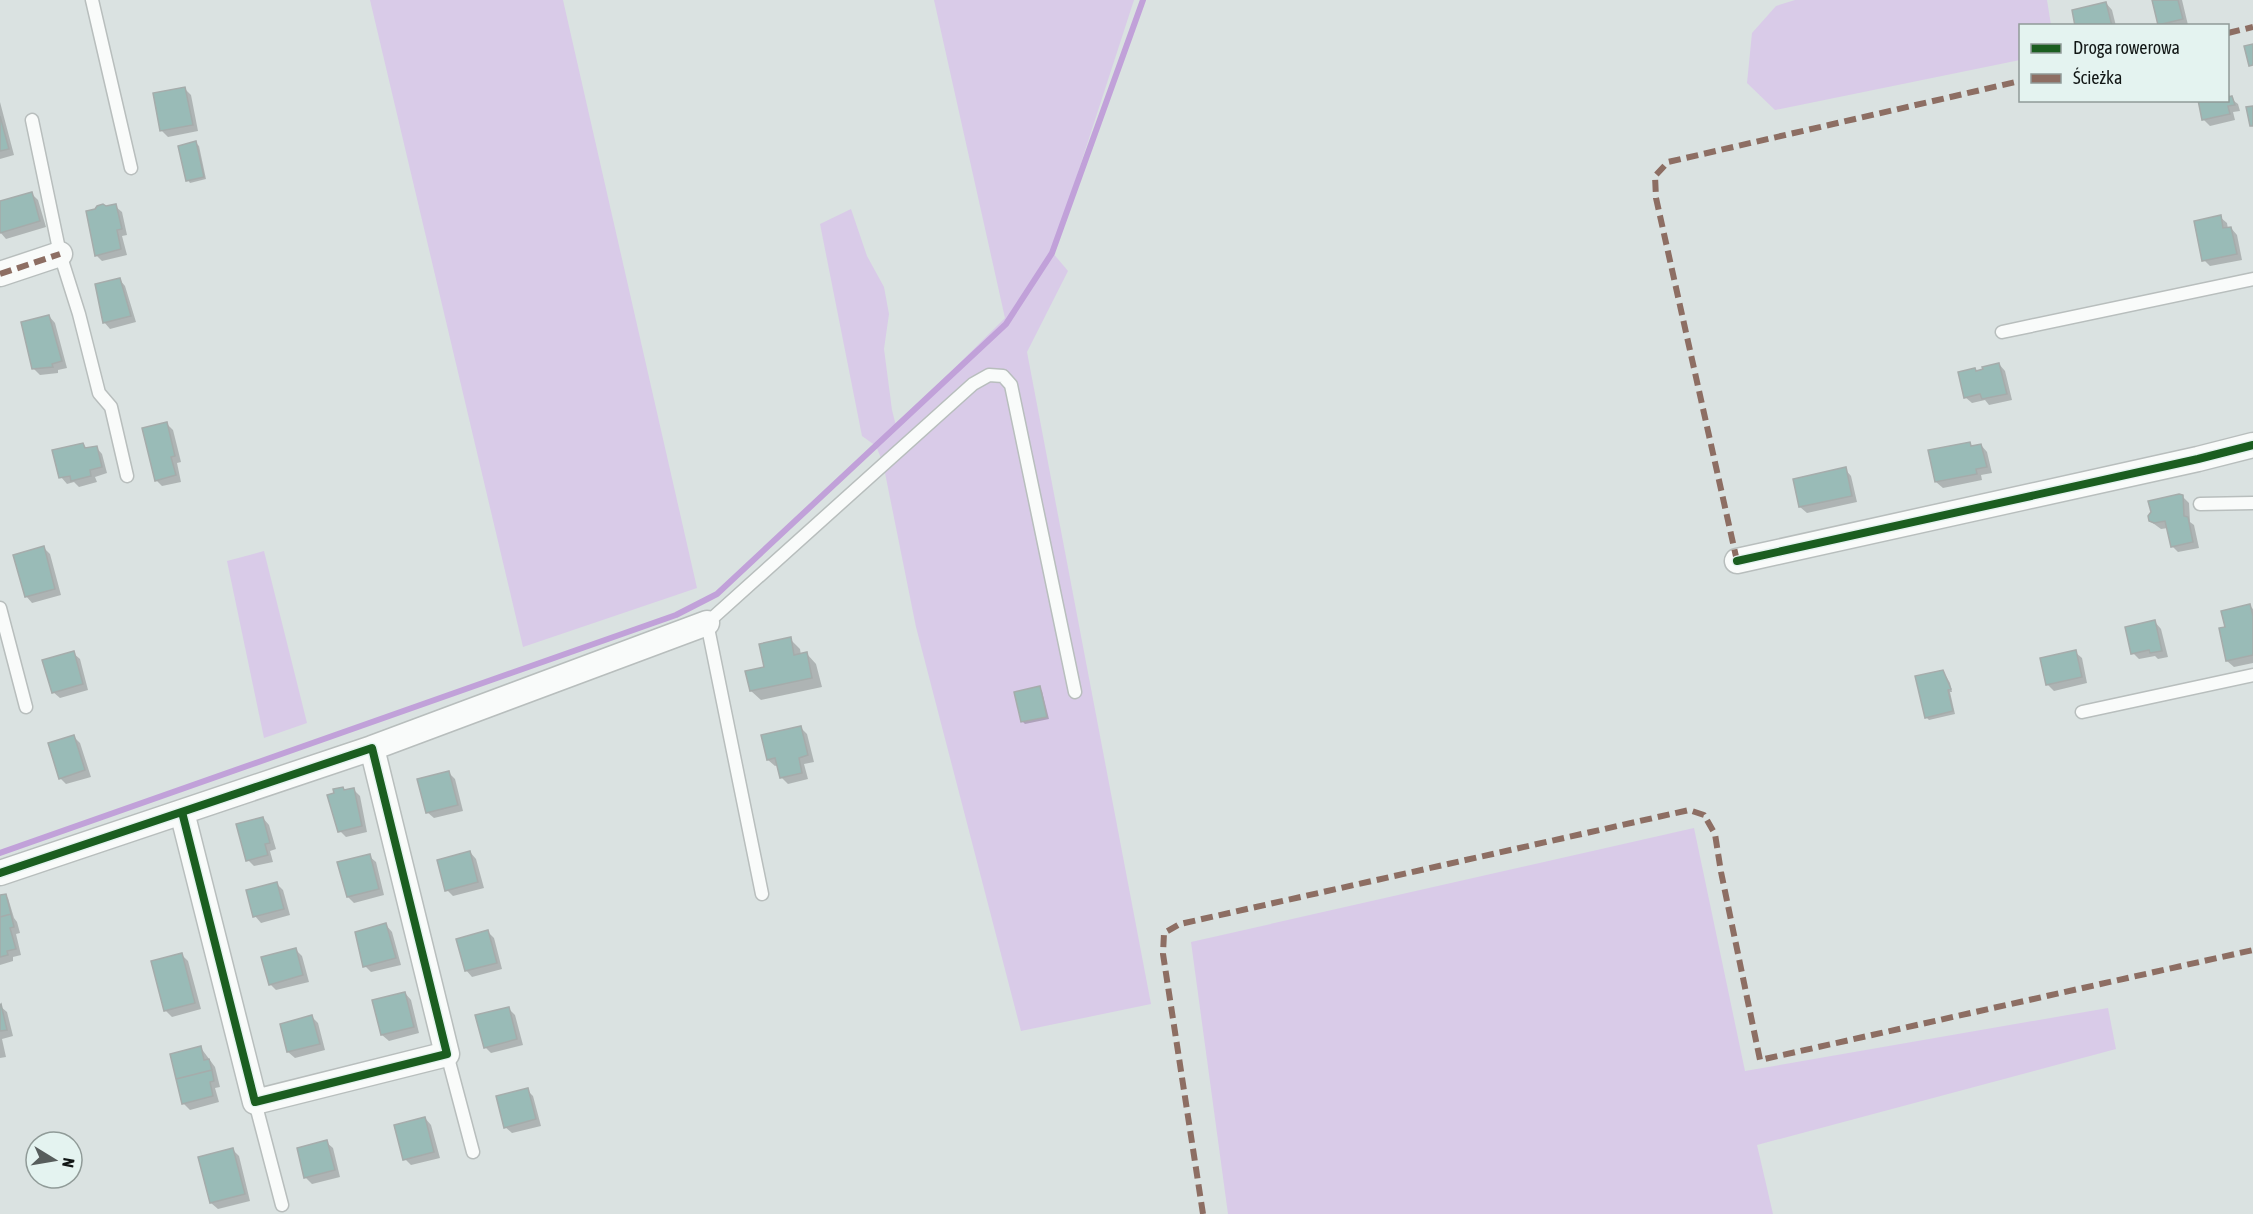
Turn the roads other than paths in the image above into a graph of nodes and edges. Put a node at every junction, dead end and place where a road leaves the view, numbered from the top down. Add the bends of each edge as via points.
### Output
1 (92, 0) edge
2 (32, 120) dead end
3 (131, 168) dead end
4 (60, 254) junction
5 (0, 274) edge
6 (2253, 279) edge
7 (2002, 332) dead end
8 (2253, 445) edge
9 (128, 476) dead end
10 (2253, 503) edge
11 (2200, 504) dead end
12 (1737, 561) dead end
13 (0, 608) edge
14 (707, 623) junction
15 (2253, 675) edge
16 (1075, 692) dead end
17 (26, 707) dead end
18 (2082, 712) dead end
19 (372, 748) junction
20 (182, 812) junction
21 (0, 873) edge
22 (762, 894) dead end
23 (447, 1054) junction
24 (255, 1102) junction
25 (473, 1152) dead end
26 (282, 1205) dead end

1 - 3 lane
2 - 4 lane
4 - 5 street
4 - 9 lane via 99,393 111,407
6 - 7 lane
8 - 12 street
10 - 11 lane
13 - 17 lane
14 - 16 lane via 973,384 989,375 1003,376 1011,385
14 - 19 street
14 - 22 lane
15 - 18 lane
19 - 20 street
19 - 23 street
20 - 21 street
20 - 24 street
23 - 24 street
23 - 25 lane
24 - 26 lane

